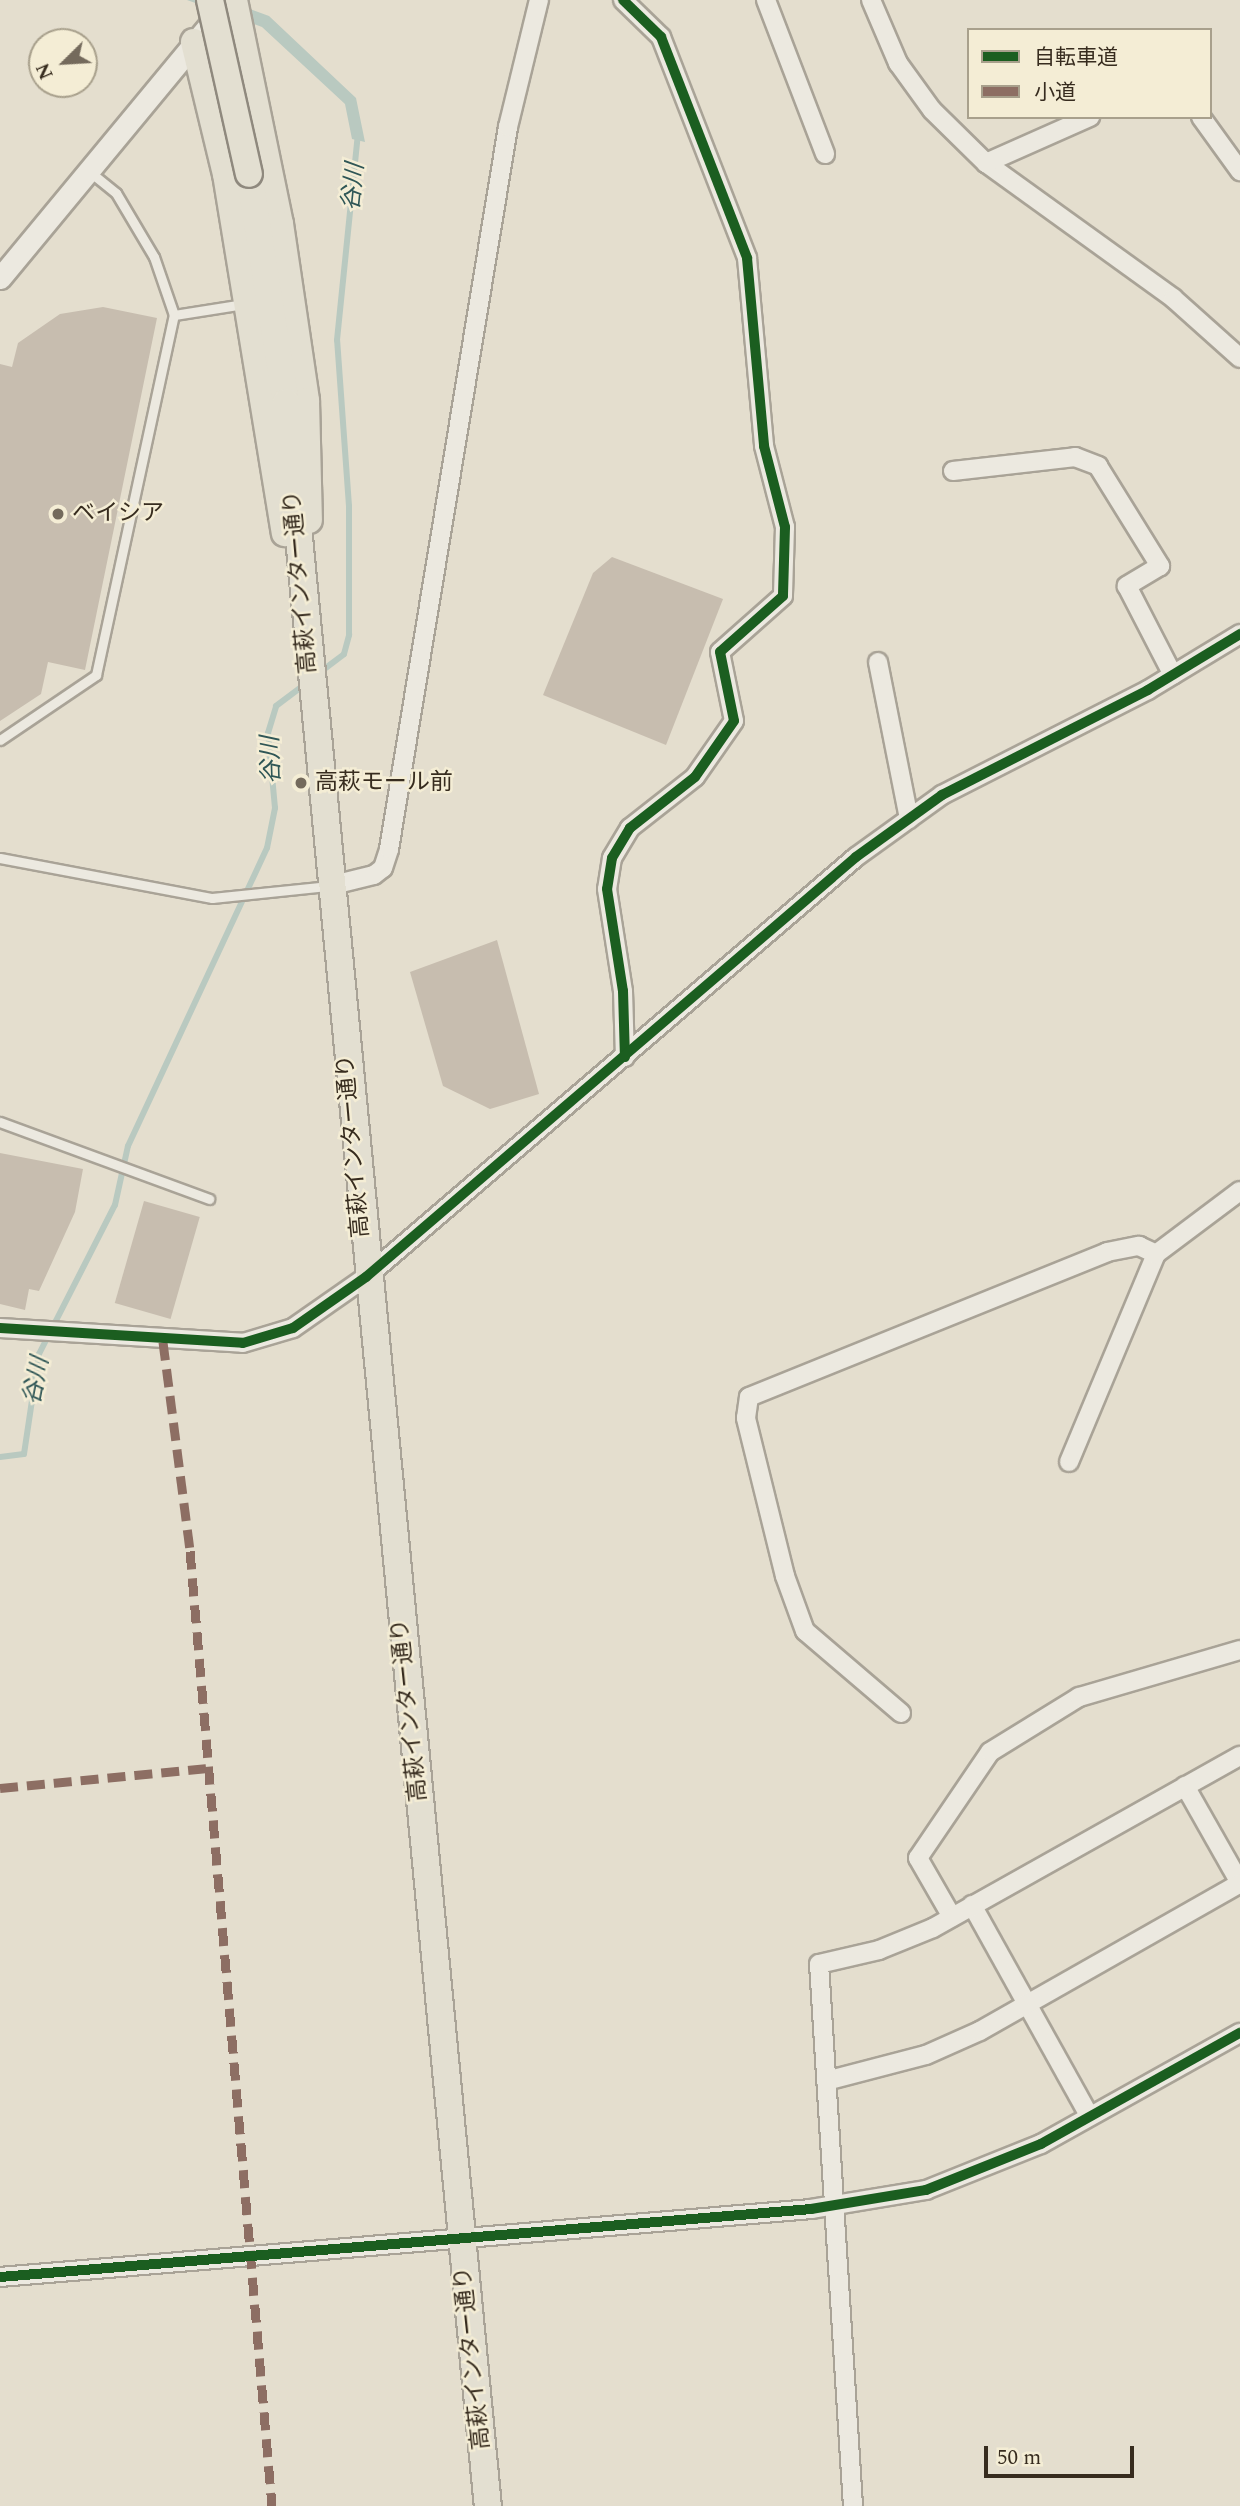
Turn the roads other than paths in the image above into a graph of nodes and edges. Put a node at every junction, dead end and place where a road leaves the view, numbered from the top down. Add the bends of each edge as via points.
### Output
1 (210, 0) edge
2 (232, 0) edge
3 (539, 0) edge
4 (623, 0) edge
5 (766, 0) edge
6 (871, 0) edge
7 (194, 42) junction
8 (1085, 119) edge
9 (1202, 119) edge
10 (825, 154) dead end
11 (986, 163) junction
12 (89, 171) junction
13 (1240, 172) edge
14 (0, 278) edge
15 (247, 303) junction
16 (174, 316) junction
17 (1240, 358) edge
18 (953, 471) dead end
19 (304, 606) junction
20 (1240, 634) edge
21 (878, 662) dead end
22 (1173, 675) junction
23 (0, 741) edge
24 (909, 819) junction
25 (0, 858) edge
26 (329, 886) junction
27 (625, 1056) junction
28 (0, 1122) edge
29 (1240, 1191) edge
30 (209, 1199) dead end
31 (1156, 1254) junction
32 (366, 1278) junction
33 (0, 1328) edge
34 (1069, 1462) dead end
35 (1240, 1650) edge
36 (901, 1713) dead end
37 (1240, 1756) edge
38 (1185, 1786) junction
39 (1240, 1883) edge
40 (972, 1905) junction
41 (952, 1917) junction
42 (1026, 2005) junction
43 (1237, 2040) edge
44 (826, 2081) junction
45 (1089, 2115) junction
46 (834, 2205) junction
47 (461, 2238) junction
48 (0, 2277) edge
49 (488, 2506) edge
50 (853, 2506) edge

1 - 19 main road, 高萩インター通り, bridge via 249,174 286,402
2 - 7 street
2 - 19 main road via 277,212 306,401 312,484
3 - 26 street via 508,127 389,849 383,868 374,875
4 - 27 street via 661,37 747,258 765,446 785,527 783,596 720,652 734,721 695,777 630,828 612,858 607,889 623,991
5 - 10 street
6 - 11 street via 898,63 932,110
7 - 12 street
7 - 15 main road via 226,174
8 - 11 street
9 - 13 street
11 - 17 street via 1039,206 1173,298
12 - 14 street
12 - 16 lane via 116,193 154,257
15 - 16 lane
15 - 19 main road via 275,496
16 - 23 lane via 96,675
18 - 22 street via 1074,457 1098,466 1160,566 1127,586
19 - 26 main road, 高萩インター通り
20 - 22 street
21 - 24 street
22 - 24 street via 942,795
24 - 27 street via 856,857
25 - 26 lane via 212,898
26 - 32 main road, 高萩インター通り
27 - 32 street
28 - 30 lane via 27,1128 93,1161 143,1173
29 - 31 street
31 - 34 street
31 - 36 street via 1139,1246 1107,1252 749,1397 746,1418 785,1576 805,1631
32 - 33 street via 293,1328 243,1343
32 - 47 main road, 高萩インター通り
35 - 41 street via 1079,1697 990,1752 918,1858
37 - 38 street
38 - 39 street
38 - 40 street
39 - 42 street
40 - 41 street
40 - 42 street
41 - 44 street via 879,1951 819,1964
42 - 44 street via 926,2054
42 - 45 street
43 - 45 street
44 - 46 street
45 - 46 street via 968,2178
46 - 47 street
46 - 50 street
47 - 48 street
47 - 49 main road, 高萩インター通り

